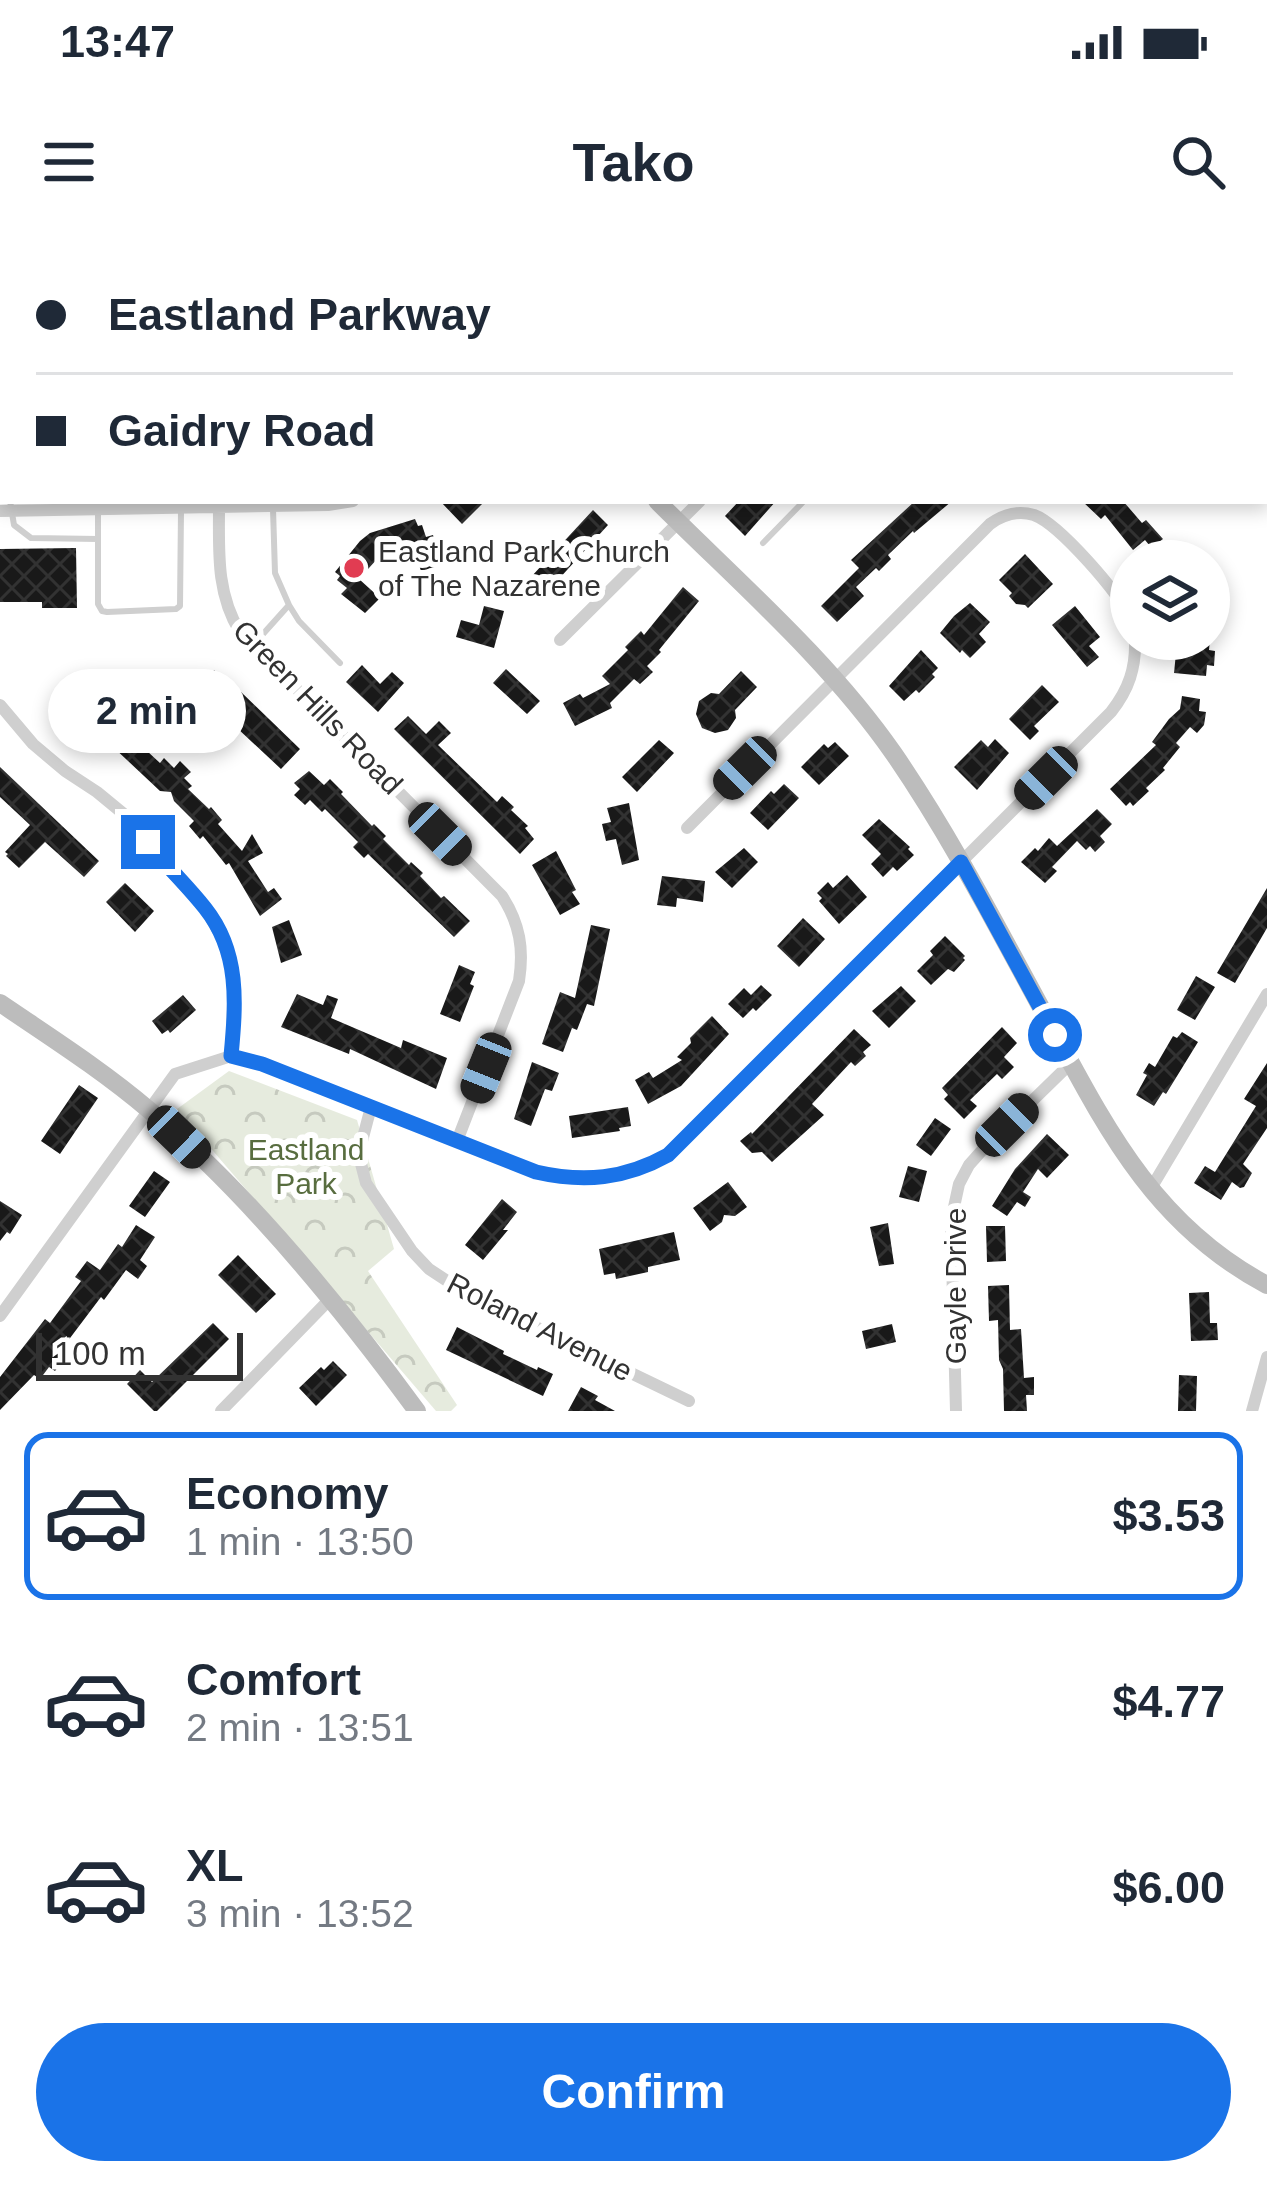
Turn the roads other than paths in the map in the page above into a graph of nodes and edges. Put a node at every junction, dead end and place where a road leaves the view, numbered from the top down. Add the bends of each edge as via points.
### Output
1 (239, 504) edge
2 (276, 504) edge
3 (660, 504) edge
4 (697, 504) edge
5 (801, 504) edge
6 (127, 505) edge
7 (151, 505) edge
8 (219, 507) junction
9 (7, 508) edge
10 (181, 508) junction
11 (98, 509) junction
12 (679, 523) junction
13 (98, 539) junction
14 (763, 543) dead end
15 (1110, 586) edge
16 (289, 605) junction
17 (560, 640) dead end
18 (252, 646) junction
19 (1134, 660) edge
20 (340, 663) dead end
21 (834, 679) junction
22 (0, 705) edge
23 (687, 828) dead end
24 (961, 862) junction
25 (1267, 994) edge
26 (0, 1003) edge
27 (231, 1056) junction
28 (1071, 1063) junction
29 (371, 1107) junction
30 (148, 1110) junction
31 (457, 1141) junction
32 (1150, 1190) junction
33 (1267, 1285) edge
34 (330, 1299) junction
35 (0, 1316) edge
36 (1267, 1357) edge
37 (689, 1401) dead end
38 (221, 1411) edge
39 (417, 1411) edge
40 (956, 1411) edge
41 (1252, 1411) edge

1 - 2 street
1 - 8 street
2 - 16 lane via 275,572
3 - 12 street
4 - 12 street
5 - 14 lane
6 - 7 street
6 - 11 street
7 - 10 street
8 - 10 street
8 - 18 street, Green Hills Road via 225,602
9 - 11 street
9 - 13 lane via 31,538
10 - 13 lane via 176,609 102,611
11 - 13 lane
12 - 17 street
12 - 21 street
15 - 21 street via 1055,530 1014,513 990,524
16 - 18 lane
16 - 20 lane
18 - 31 street, Green Hills Road via 512,912 519,981
19 - 24 street via 1122,699
21 - 23 street
21 - 24 street via 892,752
22 - 27 street via 33,744 131,820 205,908 234,978
24 - 28 street
24 - 31 street via 656,1161 606,1178 562,1178
25 - 32 street
26 - 30 street
27 - 29 street
27 - 30 street via 176,1074
28 - 32 street
28 - 40 street, Gayle Drive via 959,1184 951,1221
29 - 31 street
29 - 37 street, Roland Avenue via 360,1160 366,1183 429,1269
30 - 34 street
30 - 35 street
32 - 33 street via 1203,1243
34 - 38 street
34 - 39 street
36 - 41 street

